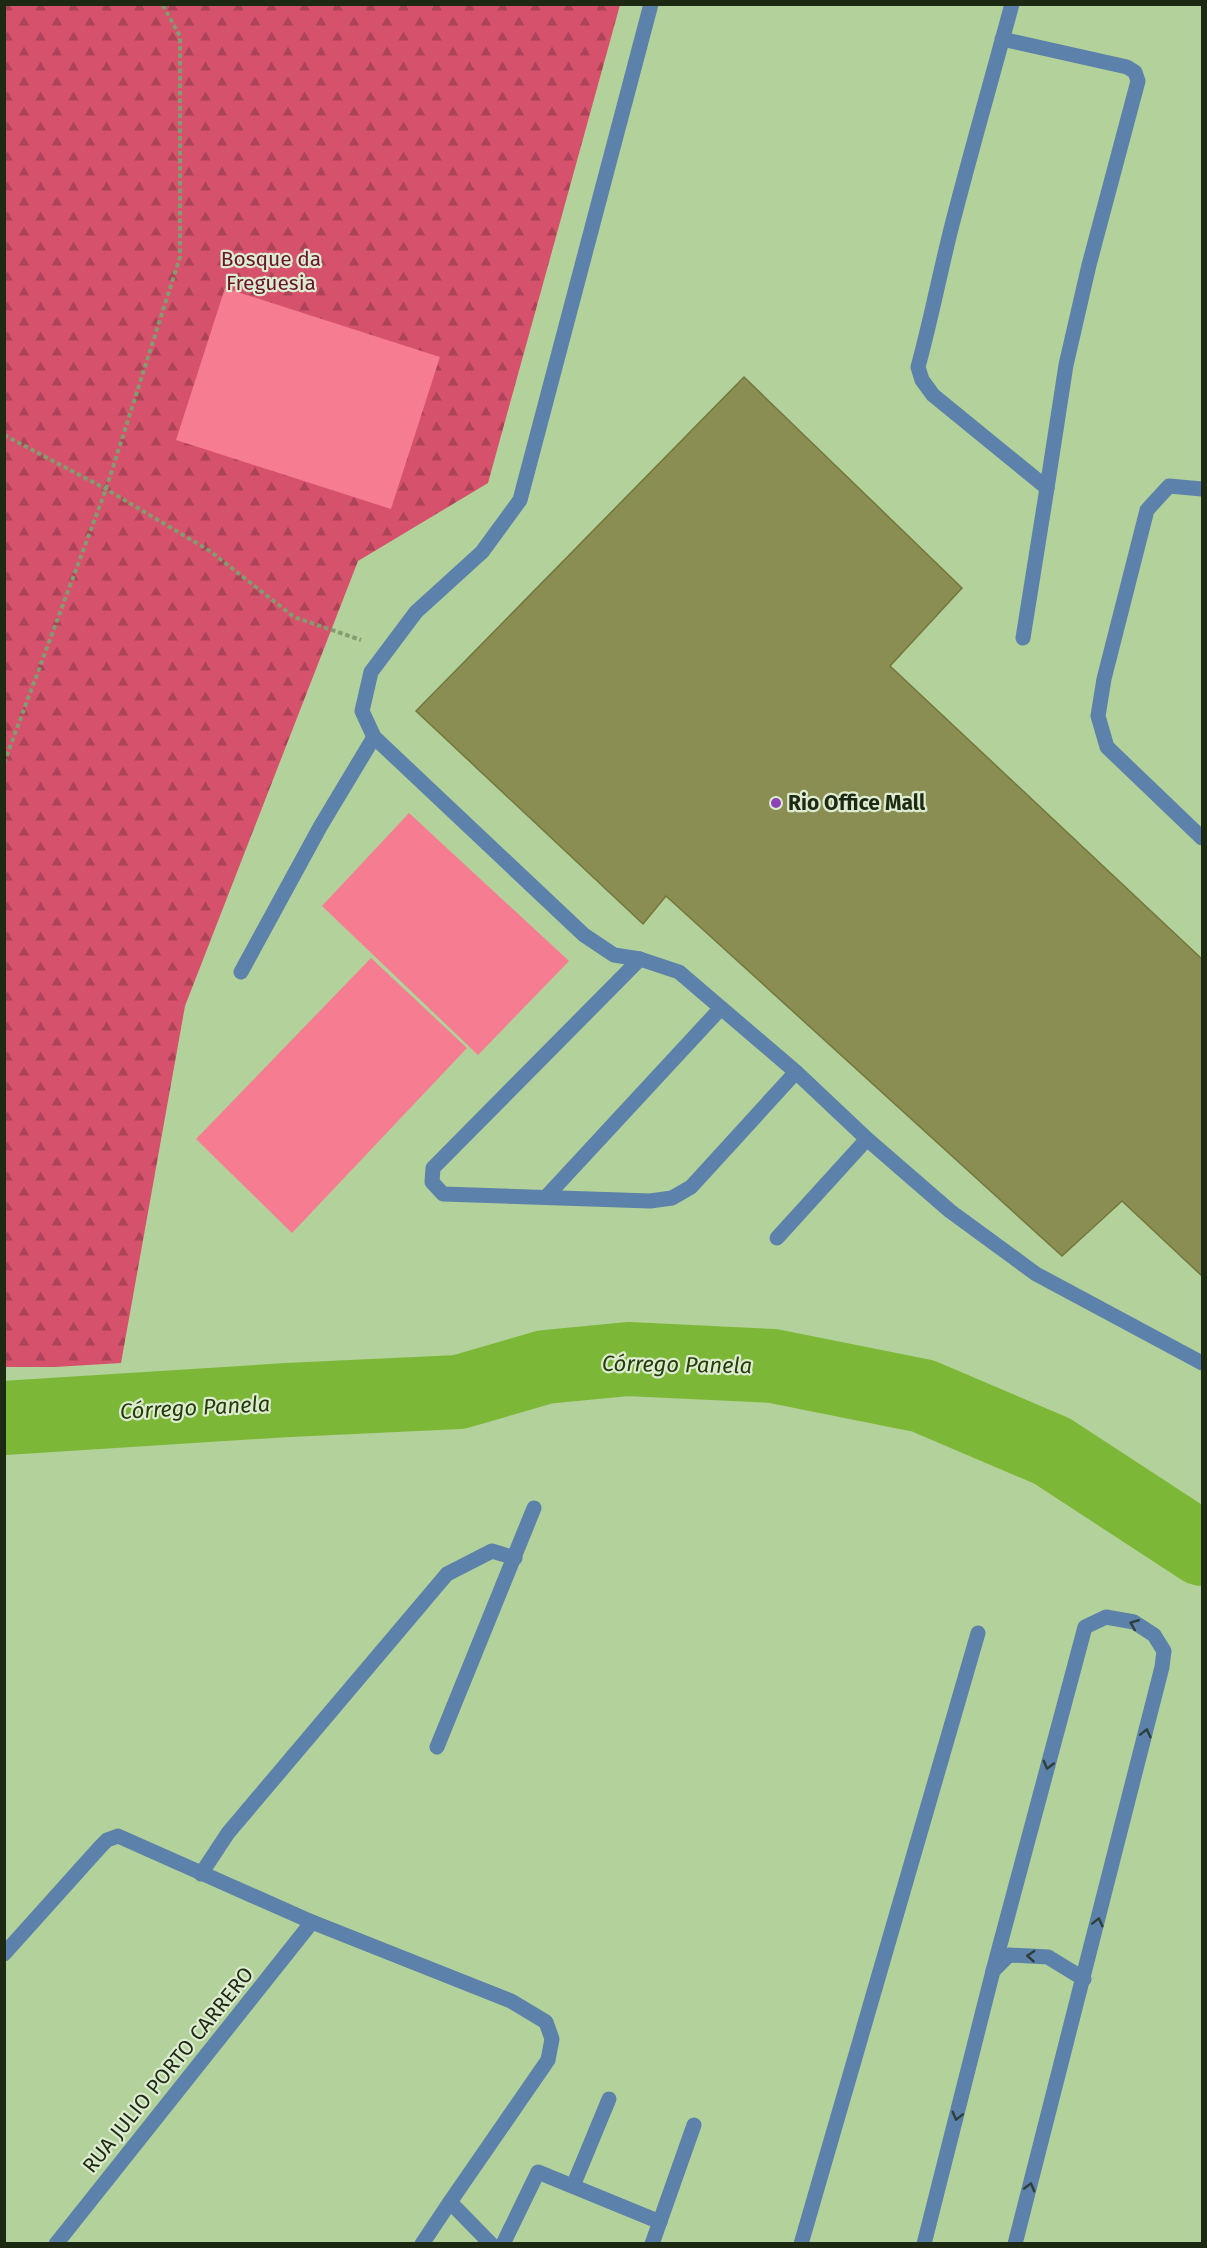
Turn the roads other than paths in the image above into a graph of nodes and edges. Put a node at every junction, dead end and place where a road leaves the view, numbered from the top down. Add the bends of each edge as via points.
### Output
1 (651, 4) edge
2 (1012, 4) edge
3 (1002, 39) junction
4 (1047, 488) junction
5 (1203, 489) edge
6 (1023, 638) dead end
7 (374, 737) junction
8 (1203, 838) edge
9 (639, 958) junction
10 (241, 972) dead end
11 (721, 1008) junction
12 (796, 1072) junction
13 (867, 1140) junction
14 (546, 1197) junction
15 (777, 1238) dead end
16 (1203, 1363) edge
17 (534, 1508) dead end
18 (515, 1558) junction
19 (978, 1633) dead end
20 (437, 1747) dead end
21 (201, 1874) junction
22 (312, 1922) junction
23 (4, 1954) edge
24 (993, 1971) junction
25 (1084, 1979) junction
26 (609, 2099) dead end
27 (694, 2125) dead end
28 (573, 2186) junction
29 (450, 2202) junction
30 (660, 2222) junction
31 (56, 2244) edge
32 (422, 2244) edge
33 (491, 2244) edge
34 (503, 2244) edge
35 (652, 2244) edge
36 (801, 2244) edge
37 (924, 2244) edge
38 (1015, 2244) edge

1 - 7 street via 520,500 482,552 416,612 370,672 362,711
2 - 3 street
3 - 4 street via 918,367 921,380 933,395
3 - 4 street via 1127,67 1135,72 1138,81 1066,364
4 - 6 street
5 - 8 street via 1169,486 1147,510 1098,716 1107,747
7 - 9 street via 584,935 614,955
7 - 10 street
9 - 11 street via 679,972
9 - 14 street via 433,1168 432,1182 443,1194
11 - 12 street
11 - 14 street
12 - 13 street
12 - 14 street via 691,1187 672,1198 650,1202
13 - 15 street
13 - 16 street via 950,1211 1036,1274
17 - 18 street
18 - 20 street
18 - 21 street via 492,1551 447,1574 228,1833
19 - 36 street
21 - 22 street
21 - 23 street via 118,1836 107,1840
22 - 29 street via 511,2001 546,2022 552,2039 548,2060
22 - 31 street, RUA JULIO PORTO CARRERO
25 -> 24 street via 1048,1957 1009,1955
25 -> 24 street via 1164,1651 1154,1635 1134,1622 1106,1617 1085,1627
24 -> 37 street
38 -> 25 street
26 - 28 street
27 - 30 street
28 - 30 street
28 - 34 street via 538,2172
29 - 32 street
29 - 33 street
30 - 35 street

